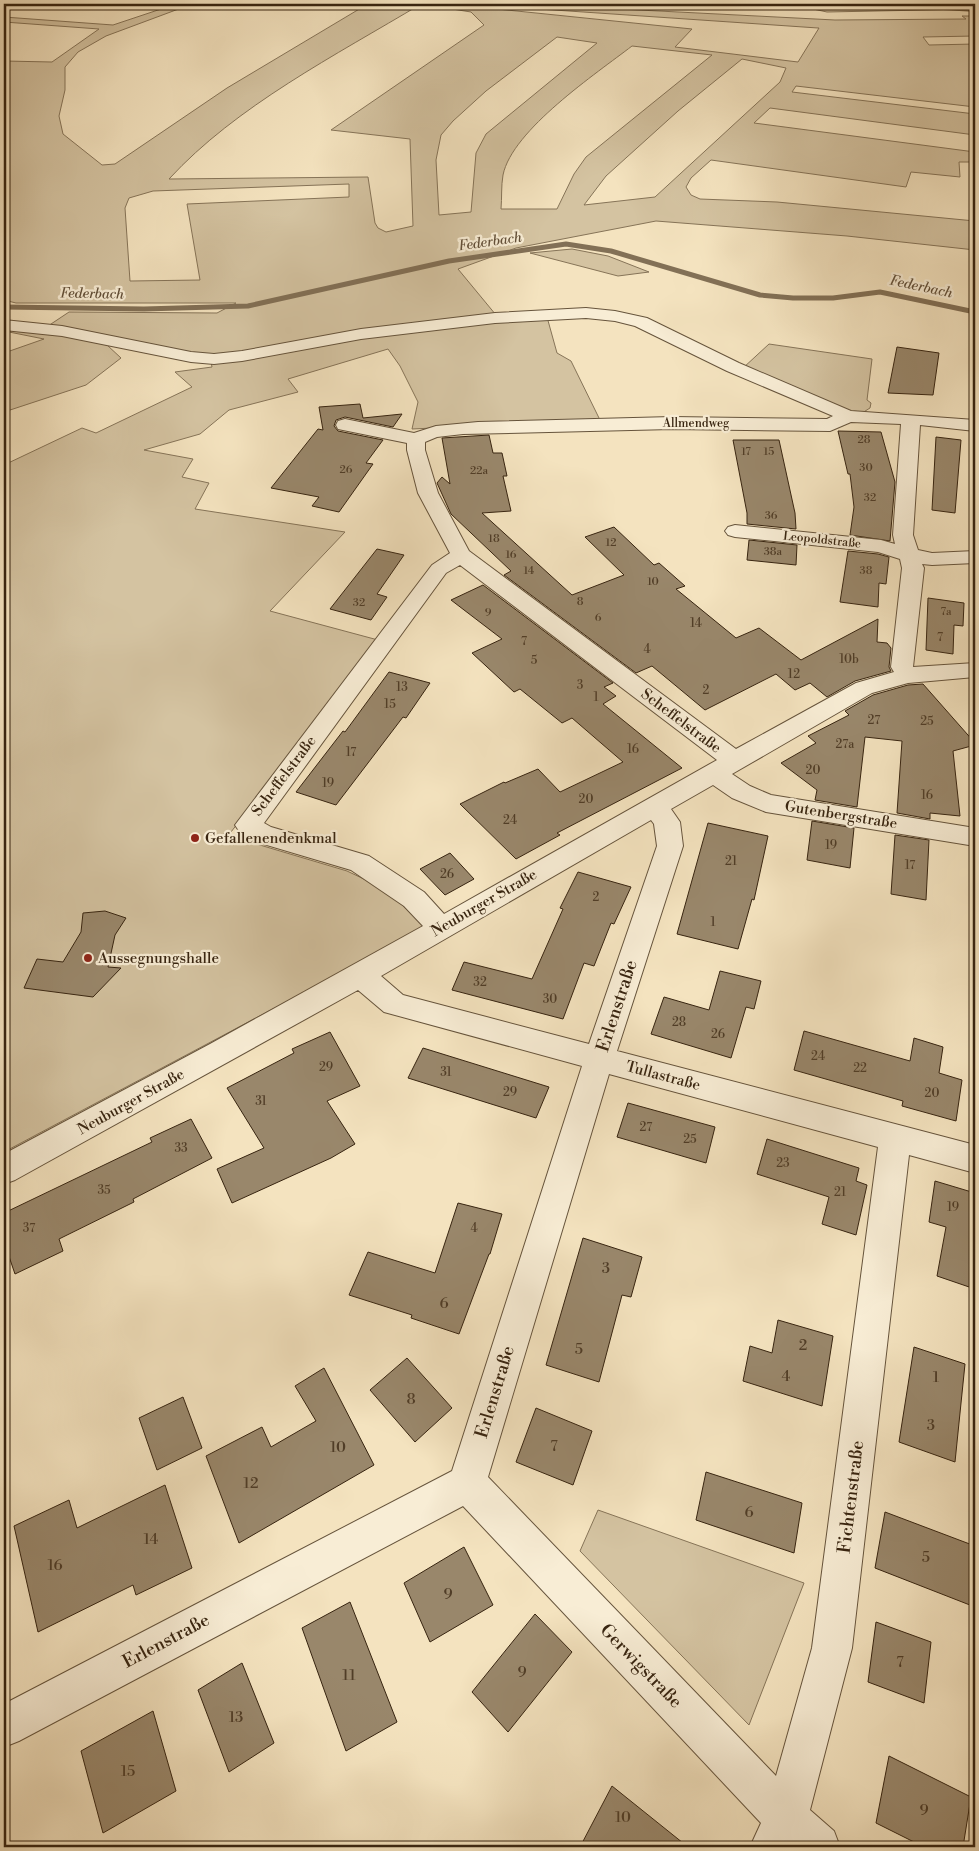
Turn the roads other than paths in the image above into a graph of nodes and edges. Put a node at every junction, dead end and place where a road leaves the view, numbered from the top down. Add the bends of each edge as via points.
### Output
1 (4, 325) edge
2 (848, 416) junction
3 (911, 419) junction
4 (345, 425) dead end
5 (975, 425) edge
6 (416, 438) junction
7 (735, 531) dead end
8 (461, 555) junction
9 (908, 555) junction
10 (975, 558) edge
11 (975, 670) edge
12 (908, 676) junction
13 (725, 767) junction
14 (654, 806) junction
15 (975, 836) edge
16 (441, 928) junction
17 (360, 974) junction
18 (599, 1059) junction
19 (896, 1138) junction
20 (975, 1159) edge
21 (4, 1170) edge
22 (467, 1483) junction
23 (4, 1726) edge
24 (779, 1833) edge
25 (818, 1847) edge

1 - 2 street via 214,359 361,334 495,318 586,313 615,316 641,322 733,367
2 - 3 street, Allmendweg
2 - 6 street, Allmendweg via 830,424 606,423 470,428
3 - 5 street, Allmendweg
3 - 9 street via 903,535
4 - 6 street
6 - 8 street, Scheffelstraße via 416,450 428,493
7 - 9 street, Leopoldstraße via 881,546
8 - 13 street, Scheffelstraße
8 - 16 street, Scheffelstraße via 440,570 248,825 262,834 360,863 414,899
9 - 10 street, Leopoldstraße via 932,559
9 - 12 street via 913,568 902,667
11 - 12 street, Neuburger Straße
12 - 13 street, Neuburger Straße via 864,688
13 - 14 street, Neuburger Straße
13 - 15 street, Gutenbergstraße via 741,792 766,803
14 - 16 street, Neuburger Straße
14 - 18 street, Erlenstraße via 667,822 670,846
16 - 17 street, Neuburger Straße
17 - 18 street, Tullastraße via 394,1004
17 - 21 street, Neuburger Straße
18 - 19 street, Tullastraße
18 - 22 street, Erlenstraße
19 - 20 street, Tullastraße
19 - 24 street, Fichtenstraße via 832,1648
22 - 23 street, Erlenstraße
22 - 24 street, Gerwigstraße
24 - 25 street, Gerwigstraße

